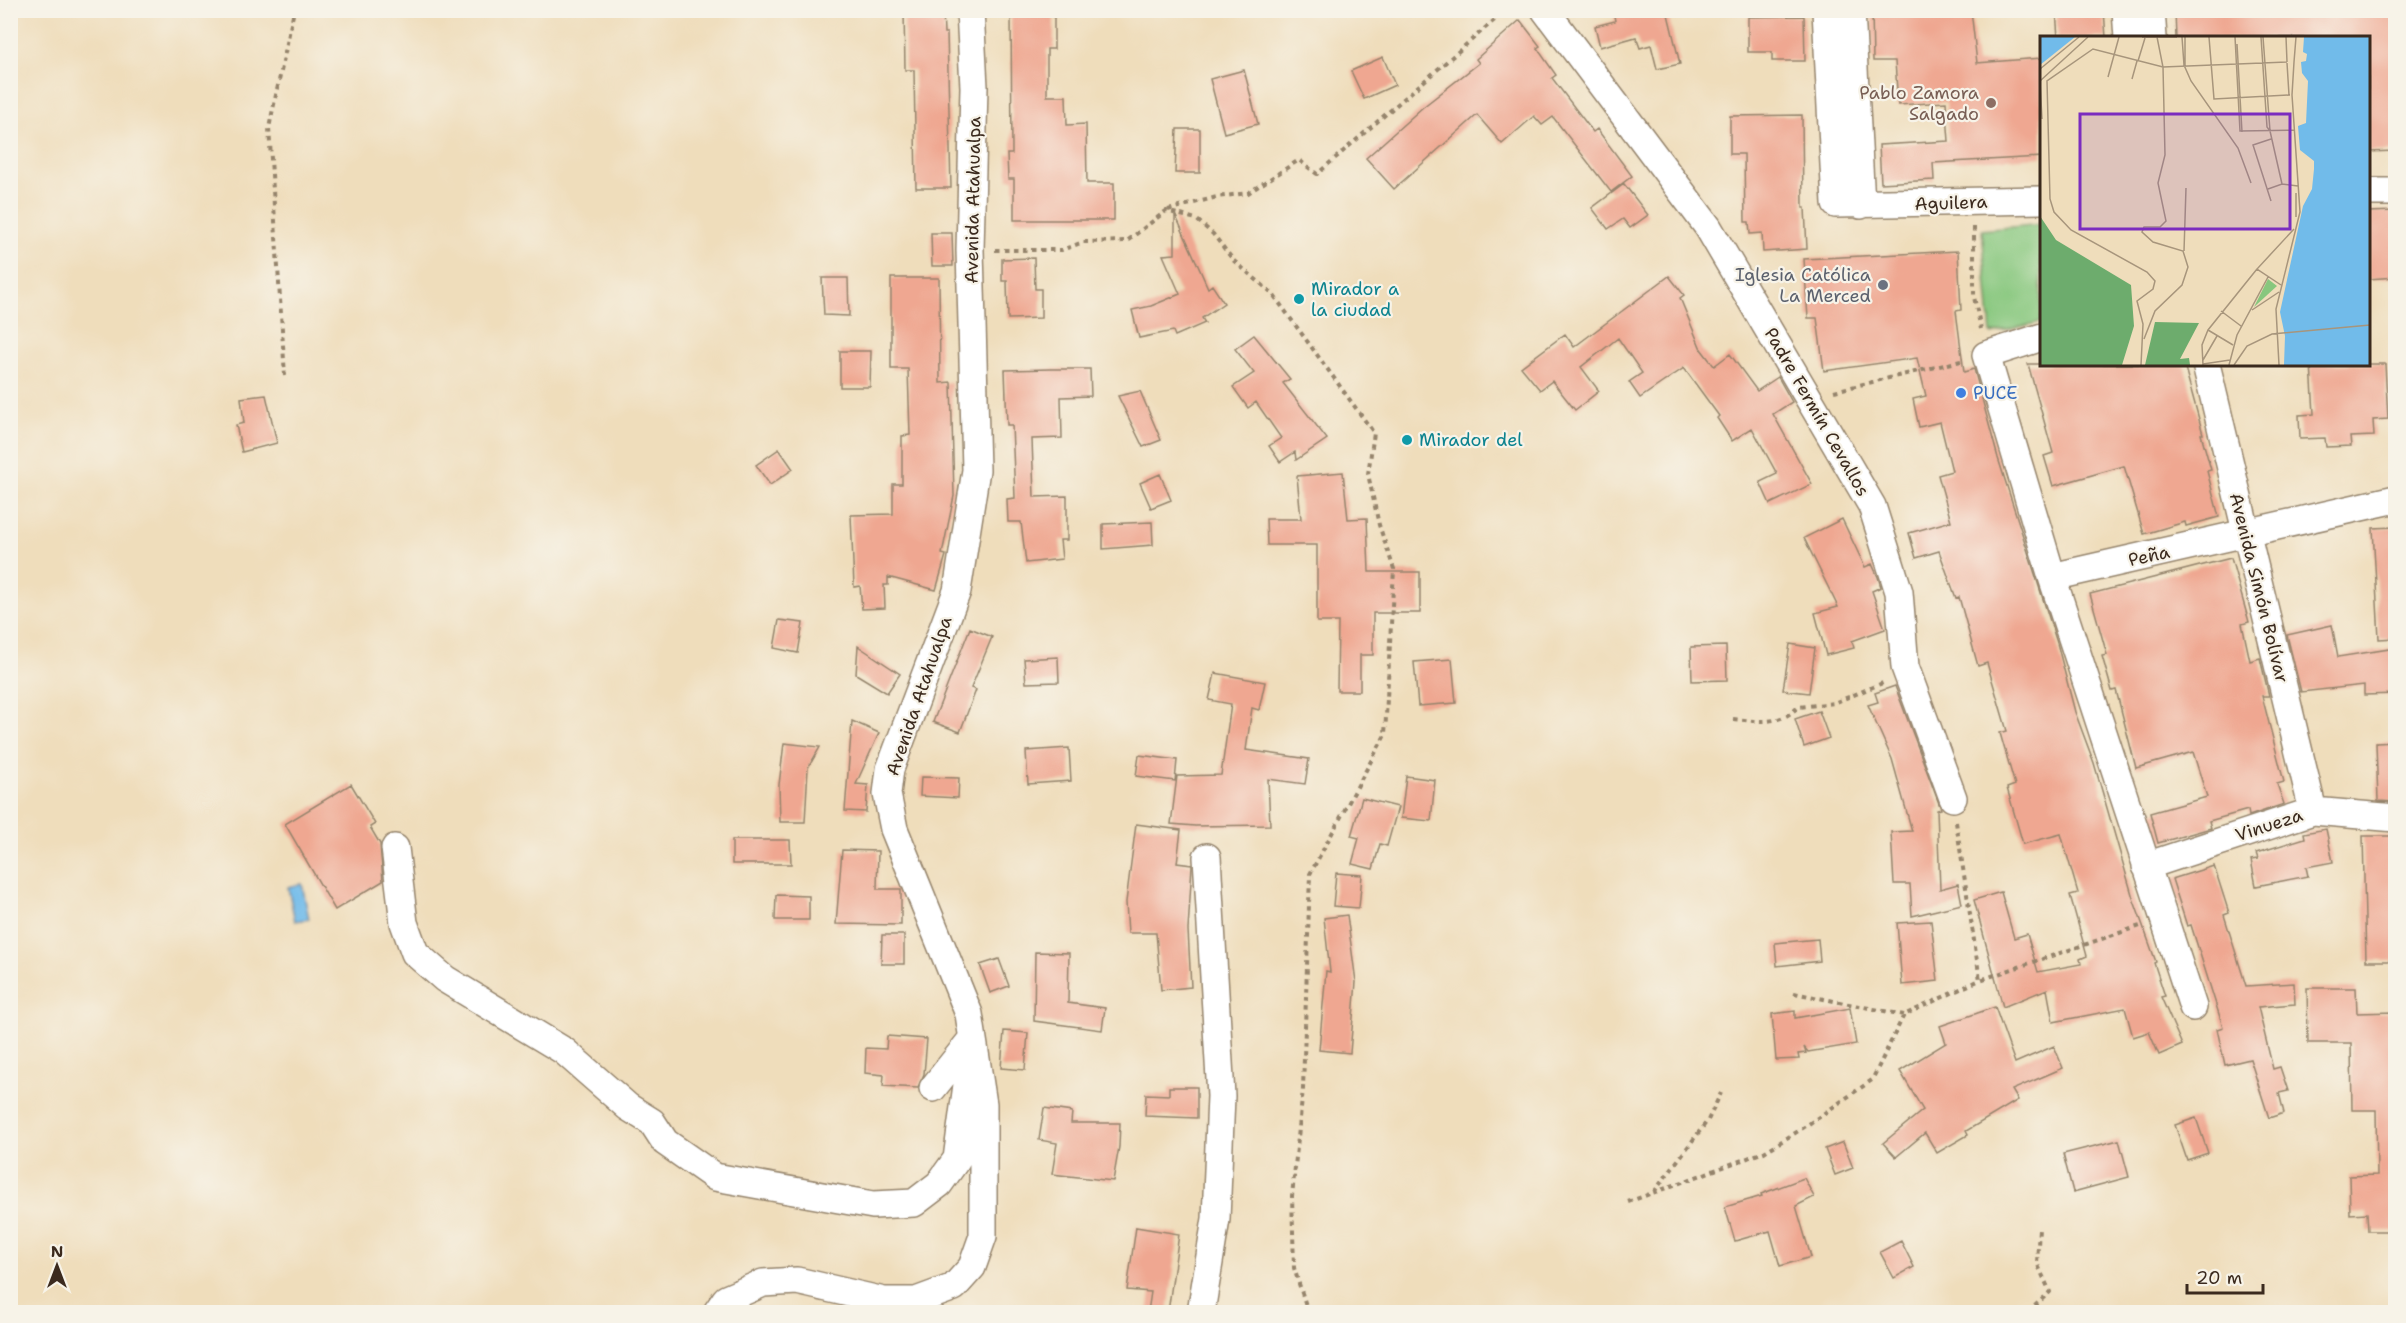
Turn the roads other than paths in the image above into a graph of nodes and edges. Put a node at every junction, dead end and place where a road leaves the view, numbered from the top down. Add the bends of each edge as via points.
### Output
1 (970, 10) edge
2 (1545, 10) edge
3 (1826, 10) edge
4 (1851, 10) edge
5 (2126, 10) edge
6 (2151, 10) edge
7 (2128, 36) edge
8 (2153, 36) edge
9 (2370, 192) edge
10 (2396, 192) edge
11 (2040, 200) edge
12 (1848, 204) junction
13 (2040, 338) edge
14 (2205, 366) edge
15 (2396, 499) edge
16 (2246, 535) junction
17 (2052, 577) junction
18 (1953, 798) road end
19 (2313, 811) junction
20 (2396, 818) edge
21 (395, 848) dead end
22 (1207, 857) dead end
23 (2146, 866) junction
24 (2193, 1007) dead end
25 (973, 1038) junction
26 (933, 1088) dead end
27 (717, 1312) edge
28 (1201, 1312) edge

1 - 25 street, Avenida Atahualpa via 974,87 970,250 976,470 957,591 890,769 886,794 894,829 969,1014
2 - 18 street, Padre Fermín Cevallos via 1708,227 1872,506 1899,592 1905,667
3 - 12 street
4 - 12 street
5 - 7 street
6 - 8 street
9 - 10 street
11 - 12 street, Aguilera
13 - 17 street via 1986,355
14 - 16 street, Avenida Simón Bolívar
15 - 16 street, Peña
16 - 17 street, Peña
16 - 19 street, Avenida Simón Bolívar
17 - 23 street
19 - 20 street, Vinueza
19 - 23 street, Vinueza
21 - 25 street via 404,923 415,953 445,979 564,1051 627,1107 652,1122 665,1142 715,1177 873,1205 914,1203 939,1185 957,1158
22 - 28 street via 1221,1096 1216,1219
23 - 24 street
25 - 26 street
25 - 27 street, Avenida Atahualpa via 983,1104 983,1236 972,1268 954,1287 916,1300 884,1301 797,1281 763,1283 726,1299

